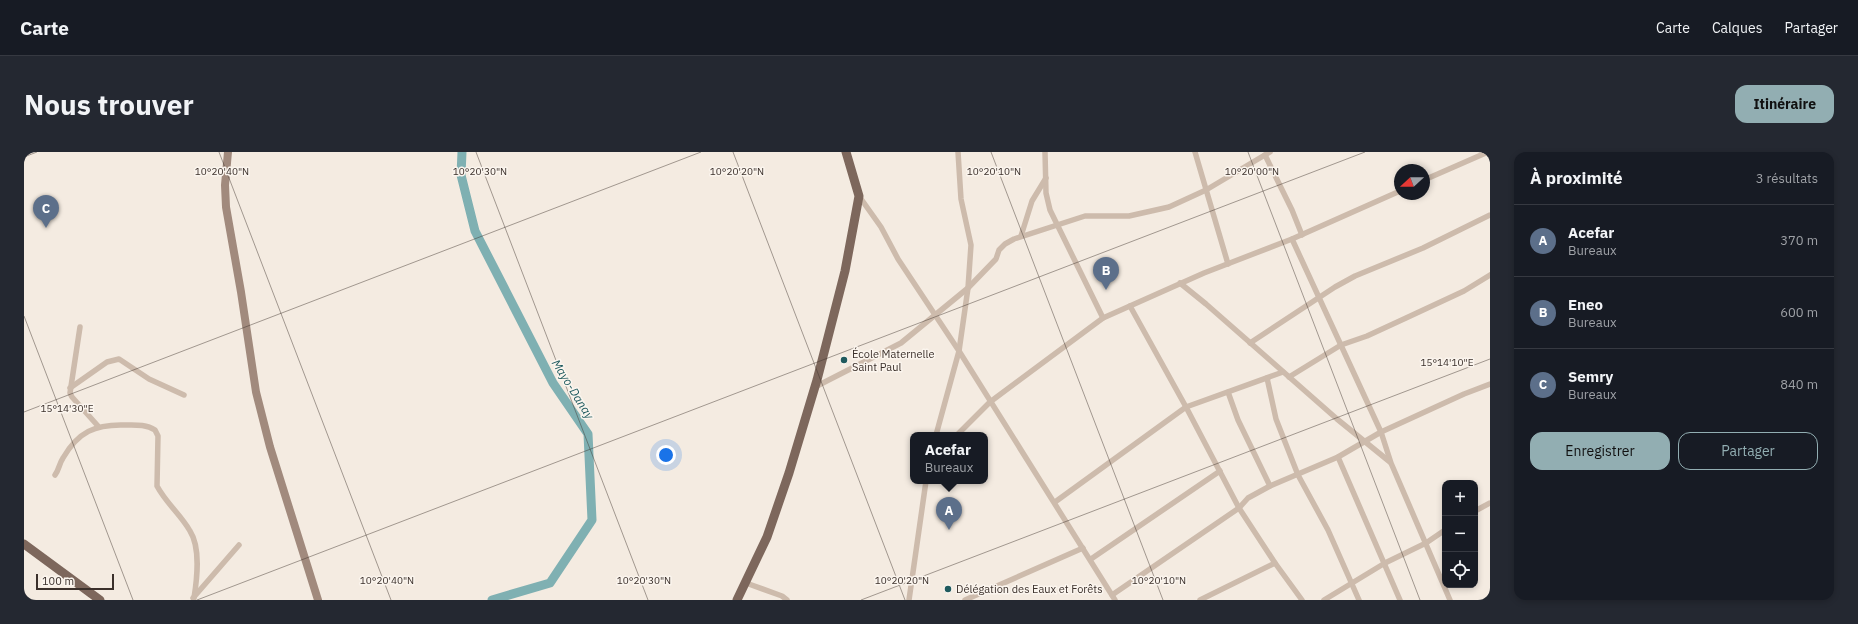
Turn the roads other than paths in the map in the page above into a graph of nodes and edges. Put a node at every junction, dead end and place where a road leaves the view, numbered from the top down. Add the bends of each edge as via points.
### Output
1 (228, 152) edge
2 (846, 152) edge
3 (958, 152) edge
4 (1045, 152) edge
5 (1195, 152) edge
6 (1488, 152) edge
7 (1268, 153) edge
8 (1430, 177) edge
9 (1046, 178) junction
10 (1206, 190) junction
11 (1394, 194) edge
12 (860, 196) junction
13 (1490, 215) edge
14 (1057, 224) junction
15 (1302, 235) junction
16 (1021, 236) junction
17 (1292, 239) junction
18 (1228, 264) junction
19 (1490, 275) edge
20 (1180, 284) junction
21 (968, 288) junction
22 (1318, 298) junction
23 (1130, 306) junction
24 (935, 316) junction
25 (1104, 318) junction
26 (80, 327) dead end
27 (1250, 343) junction
28 (1341, 345) junction
29 (959, 351) junction
30 (1283, 372) junction
31 (1288, 377) junction
32 (1267, 378) junction
33 (1490, 384) edge
34 (815, 387) junction
35 (70, 388) junction
36 (1228, 392) junction
37 (184, 395) dead end
38 (990, 402) junction
39 (1186, 406) junction
40 (98, 426) junction
41 (937, 432) edge
42 (960, 432) edge
43 (1381, 432) junction
44 (1364, 441) junction
45 (1338, 457) junction
46 (1391, 463) junction
47 (1220, 471) junction
48 (55, 475) dead end
49 (1298, 475) junction
50 (926, 484) edge
51 (1270, 486) junction
52 (1055, 502) junction
53 (1490, 502) edge
54 (1239, 508) junction
55 (1478, 509) edge
56 (1442, 532) edge
57 (1426, 543) junction
58 (24, 544) edge
59 (239, 546) dead end
60 (1083, 548) junction
61 (1091, 559) junction
62 (1275, 563) junction
63 (1385, 563) junction
64 (746, 583) junction
65 (1351, 584) junction
66 (1112, 594) junction
67 (193, 599) edge
68 (100, 600) edge
69 (318, 600) edge
70 (737, 600) edge
71 (786, 600) edge
72 (909, 600) edge
73 (965, 600) edge
74 (1115, 600) edge
75 (1200, 600) edge
76 (1302, 600) edge
77 (1324, 600) edge
78 (1359, 600) edge
79 (1400, 600) edge
80 (1450, 600) edge

1 - 69 main road via 226,207 256,392 270,447
2 - 12 main road
3 - 21 street via 961,199 971,245
4 - 9 street
5 - 10 street
6 - 8 street
7 - 10 street
7 - 15 street
9 - 14 street via 1047,200
9 - 16 street via 1032,201
10 - 14 street via 1169,207 1144,214 1085,216
10 - 18 street
11 - 15 street
12 - 24 street
12 - 34 main road via 845,271
13 - 22 street via 1423,248 1355,276
14 - 16 street
14 - 25 street
15 - 17 street
16 - 21 street via 1005,244 999,250 996,259
17 - 18 street
17 - 22 street
18 - 20 street
19 - 28 street via 1464,291 1367,336
20 - 23 street
20 - 27 street
21 - 24 street
21 - 29 street
22 - 27 street
22 - 28 street
23 - 25 street
23 - 39 street
24 - 29 street
24 - 34 street via 901,343
25 - 38 street
26 - 35 street
27 - 30 street
28 - 31 street
28 - 43 street
29 - 38 street
29 - 41 street
30 - 31 street
30 - 32 street
31 - 44 street
32 - 36 street
32 - 49 street via 1276,419
33 - 43 street
34 - 64 main road via 768,537
35 - 37 street via 107,362 118,359
35 - 40 street via 72,397
36 - 39 street
36 - 51 street via 1239,424
38 - 42 street
38 - 52 street
39 - 47 street
39 - 52 street
40 - 48 street via 82,436 69,449
40 - 67 street via 146,426 157,433 157,486 194,538 197,575
43 - 44 street
43 - 46 street
44 - 45 street
44 - 46 street
45 - 49 street
45 - 63 street
46 - 57 street
47 - 54 street
47 - 61 street
49 - 51 street
49 - 65 street via 1328,530
50 - 72 street
51 - 54 street via 1248,498
52 - 60 street
53 - 55 street
54 - 62 street
54 - 66 street
56 - 57 street
57 - 63 street
57 - 80 street
58 - 68 main road
59 - 67 street
60 - 61 street
60 - 73 street
61 - 66 street
62 - 75 street
62 - 76 street
63 - 65 street
63 - 79 street
64 - 70 main road
64 - 71 street via 777,594
65 - 77 street
65 - 78 street
66 - 74 street

